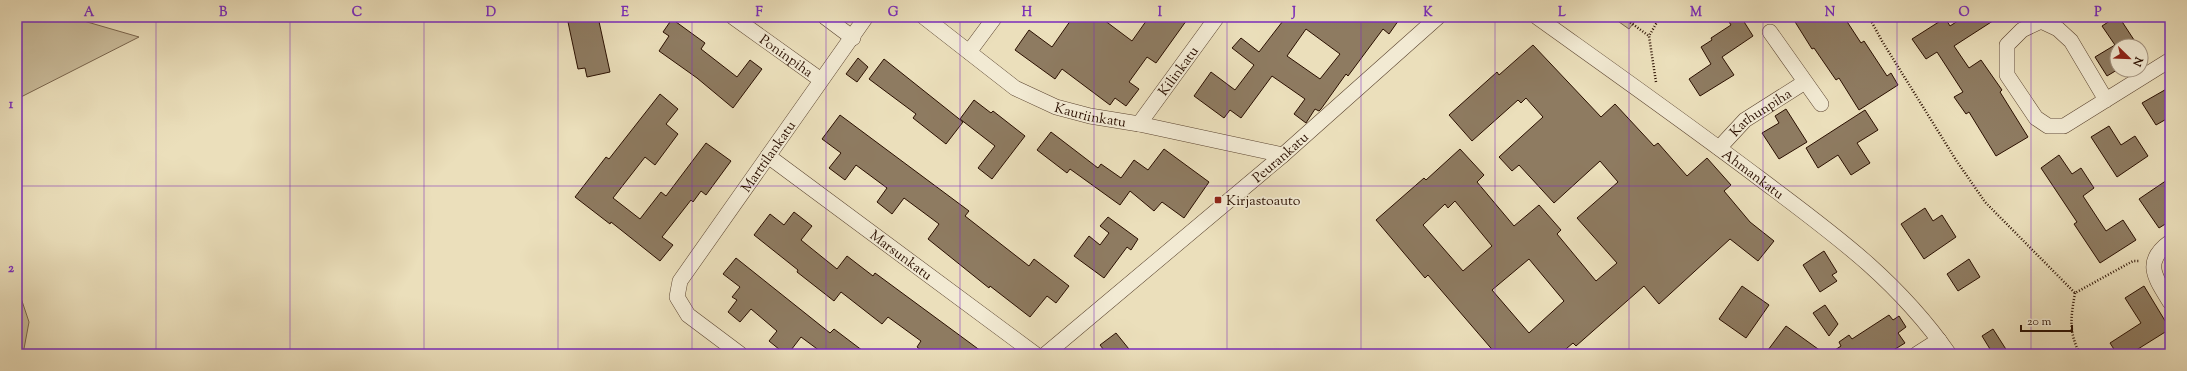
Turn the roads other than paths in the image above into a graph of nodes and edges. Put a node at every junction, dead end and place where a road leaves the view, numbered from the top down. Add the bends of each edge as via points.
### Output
1 (733, 17) edge
2 (826, 17) edge
3 (866, 17) edge
4 (924, 17) edge
5 (994, 17) edge
6 (1217, 17) edge
7 (1438, 17) edge
8 (1537, 17) edge
9 (1770, 32) dead end
10 (853, 38) junction
11 (969, 52) junction
12 (2170, 60) edge
13 (821, 80) junction
14 (1805, 82) junction
15 (2106, 100) junction
16 (1821, 104) dead end
17 (1139, 124) junction
18 (1719, 148) junction
19 (1283, 155) junction
20 (768, 156) junction
21 (2170, 242) edge
22 (2170, 302) edge
23 (1939, 340) junction
24 (740, 354) edge
25 (1035, 354) edge
26 (1046, 354) edge
27 (1917, 354) edge
28 (1949, 354) edge

1 - 13 street, Poninpiha
2 - 10 street
3 - 10 street, Marttilankatu
4 - 11 street, Kauriinkatu
5 - 11 street
6 - 17 street, Kilinkatu
7 - 19 street, Peurankatu
8 - 18 street, Ahmankatu
9 - 14 street, Karhunpiha
10 - 13 street, Marttilankatu
11 - 17 street, Kauriinkatu via 1015,88 1038,100 1090,116
12 - 15 street
13 - 20 street, Marttilankatu
14 - 16 street, Karhunpiha
14 - 18 street, Karhunpiha via 1745,120
15 - 15 street via 2064,126 2048,126 2036,118 2007,75 2007,45 2022,30 2041,21 2058,29 2071,41
17 - 19 street, Kauriinkatu
18 - 23 street, Ahmankatu via 1872,266 1895,287
19 - 26 street, Peurankatu
20 - 24 street, Marttilankatu via 680,281 677,297 688,315
20 - 25 street, Marsunkatu
21 - 22 street via 2155,259 2153,267 2154,276
23 - 27 street
23 - 28 street, Ahmankatu

